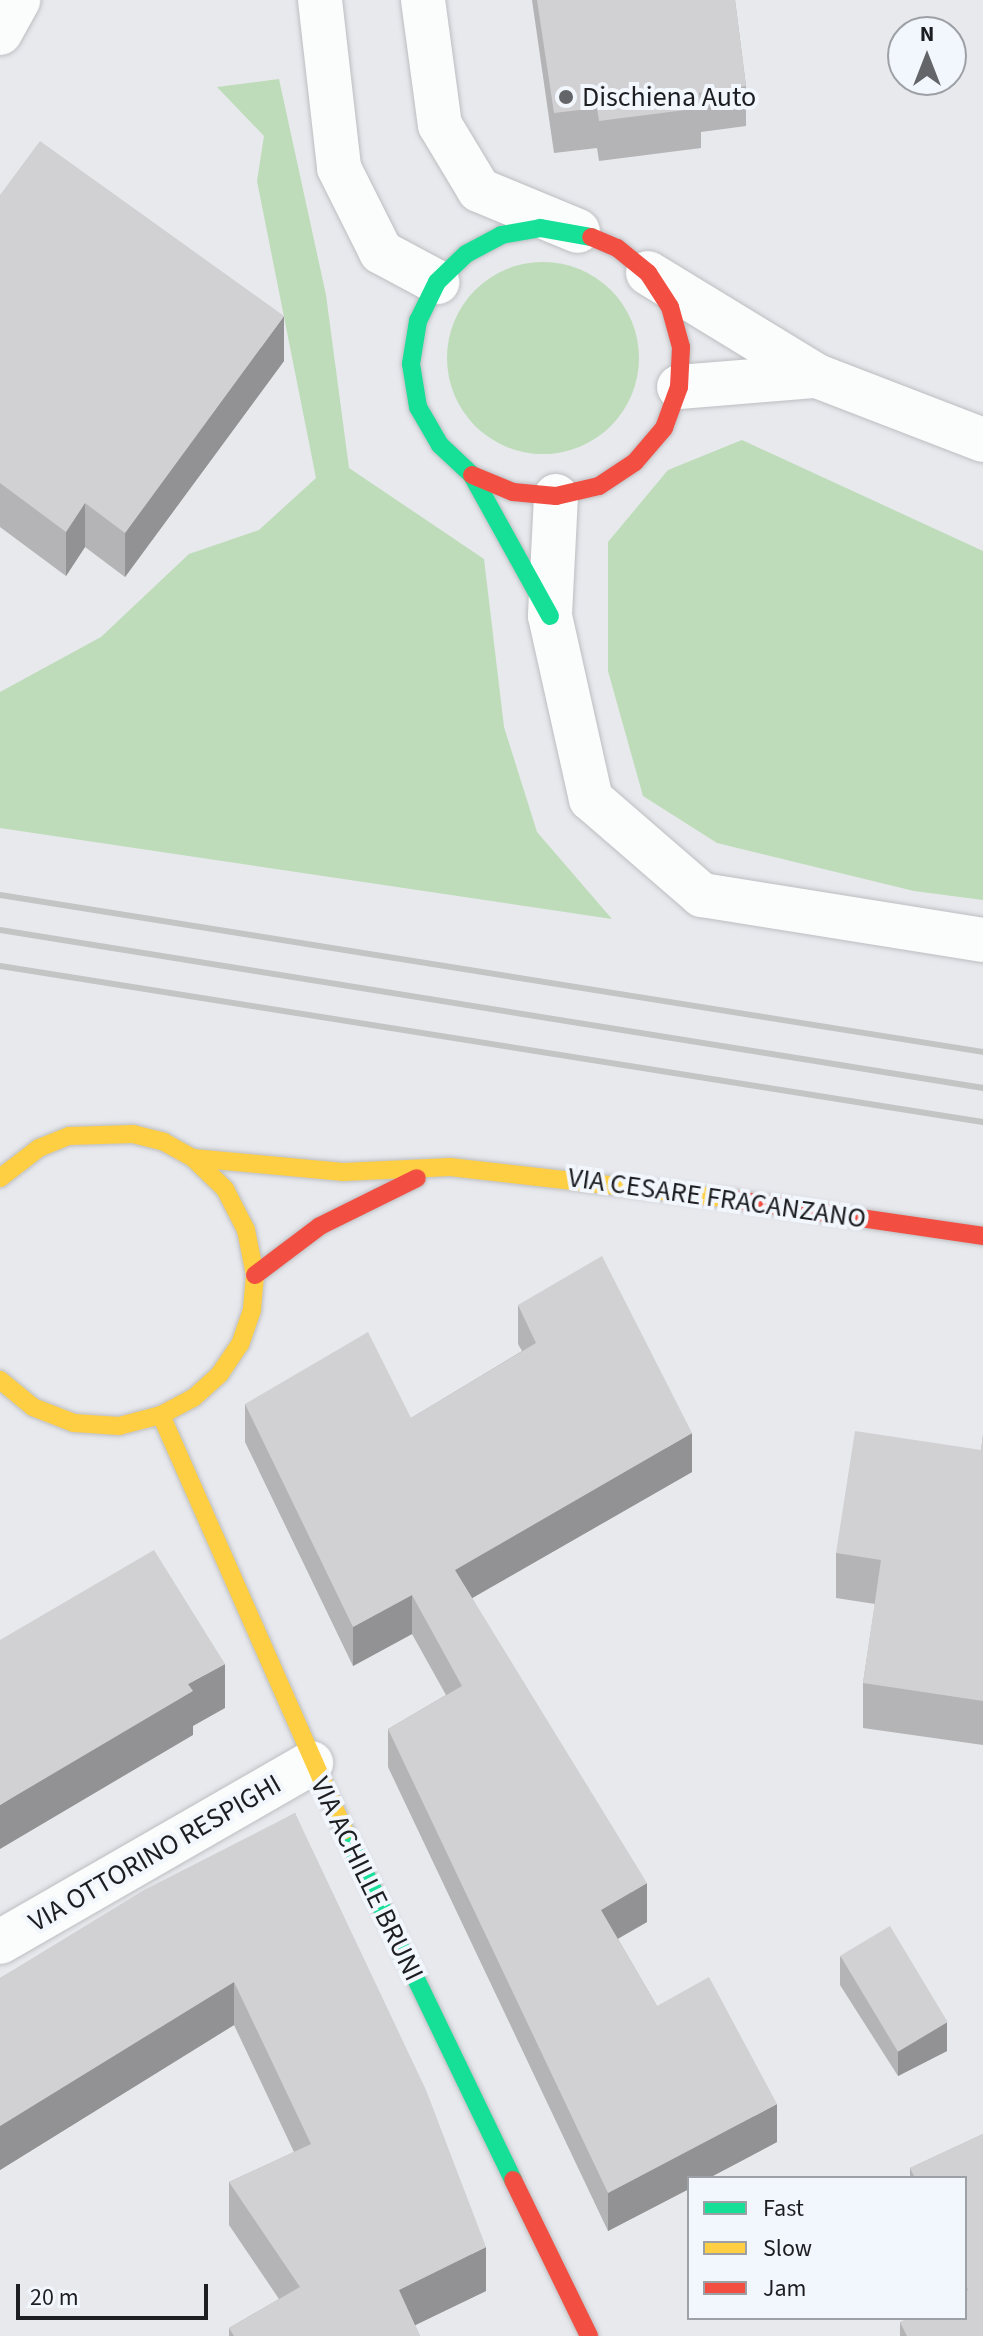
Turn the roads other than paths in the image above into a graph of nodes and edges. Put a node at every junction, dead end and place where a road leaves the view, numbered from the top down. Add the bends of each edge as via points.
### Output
1 (18, 0) edge
2 (320, 0) edge
3 (423, 0) edge
4 (0, 33) edge
5 (580, 232) junction
6 (648, 273) junction
7 (437, 282) junction
8 (817, 376) junction
9 (679, 387) junction
10 (983, 440) edge
11 (472, 475) junction
12 (556, 496) junction
13 (550, 616) junction
14 (983, 940) edge
15 (13, 1147) dead end
16 (39, 1148) junction
17 (193, 1158) junction
18 (450, 1167) junction
19 (0, 1178) edge
20 (983, 1236) edge
21 (255, 1275) junction
22 (0, 1380) edge
23 (161, 1415) junction
24 (311, 1763) junction
25 (0, 1942) edge
26 (589, 2336) edge

1 - 4 street
2 - 7 street via 339,168 381,252
3 - 5 street via 440,125 479,190
5 - 6 street via 617,248
5 - 7 street via 540,228 501,235 466,254
6 - 8 street
6 - 9 street via 674,321 681,347
7 - 11 street via 418,321 411,364 418,407 440,445
8 - 9 street
8 - 10 street
9 - 12 street via 664,428 635,462 599,486
11 - 12 street via 513,492
11 - 13 street
12 - 13 street
13 - 14 street via 591,799 702,895
15 - 16 street
16 - 17 street via 69,1136 122,1133 164,1142
16 - 19 street
17 - 18 street, VIA CESARE FRACANZANO via 343,1172
17 - 21 street via 225,1189 246,1230
18 - 20 street, VIA CESARE FRACANZANO via 618,1182
18 - 21 street, VIA CESARE FRACANZANO via 386,1189 320,1226
21 - 23 street via 252,1310 240,1344 220,1374 193,1398
22 - 23 street via 33,1407 74,1423 119,1426
23 - 24 street, VIA ACHILLE BRUNI
24 - 25 street, VIA OTTORINO RESPIGHI
24 - 26 street, VIA ACHILLE BRUNI

